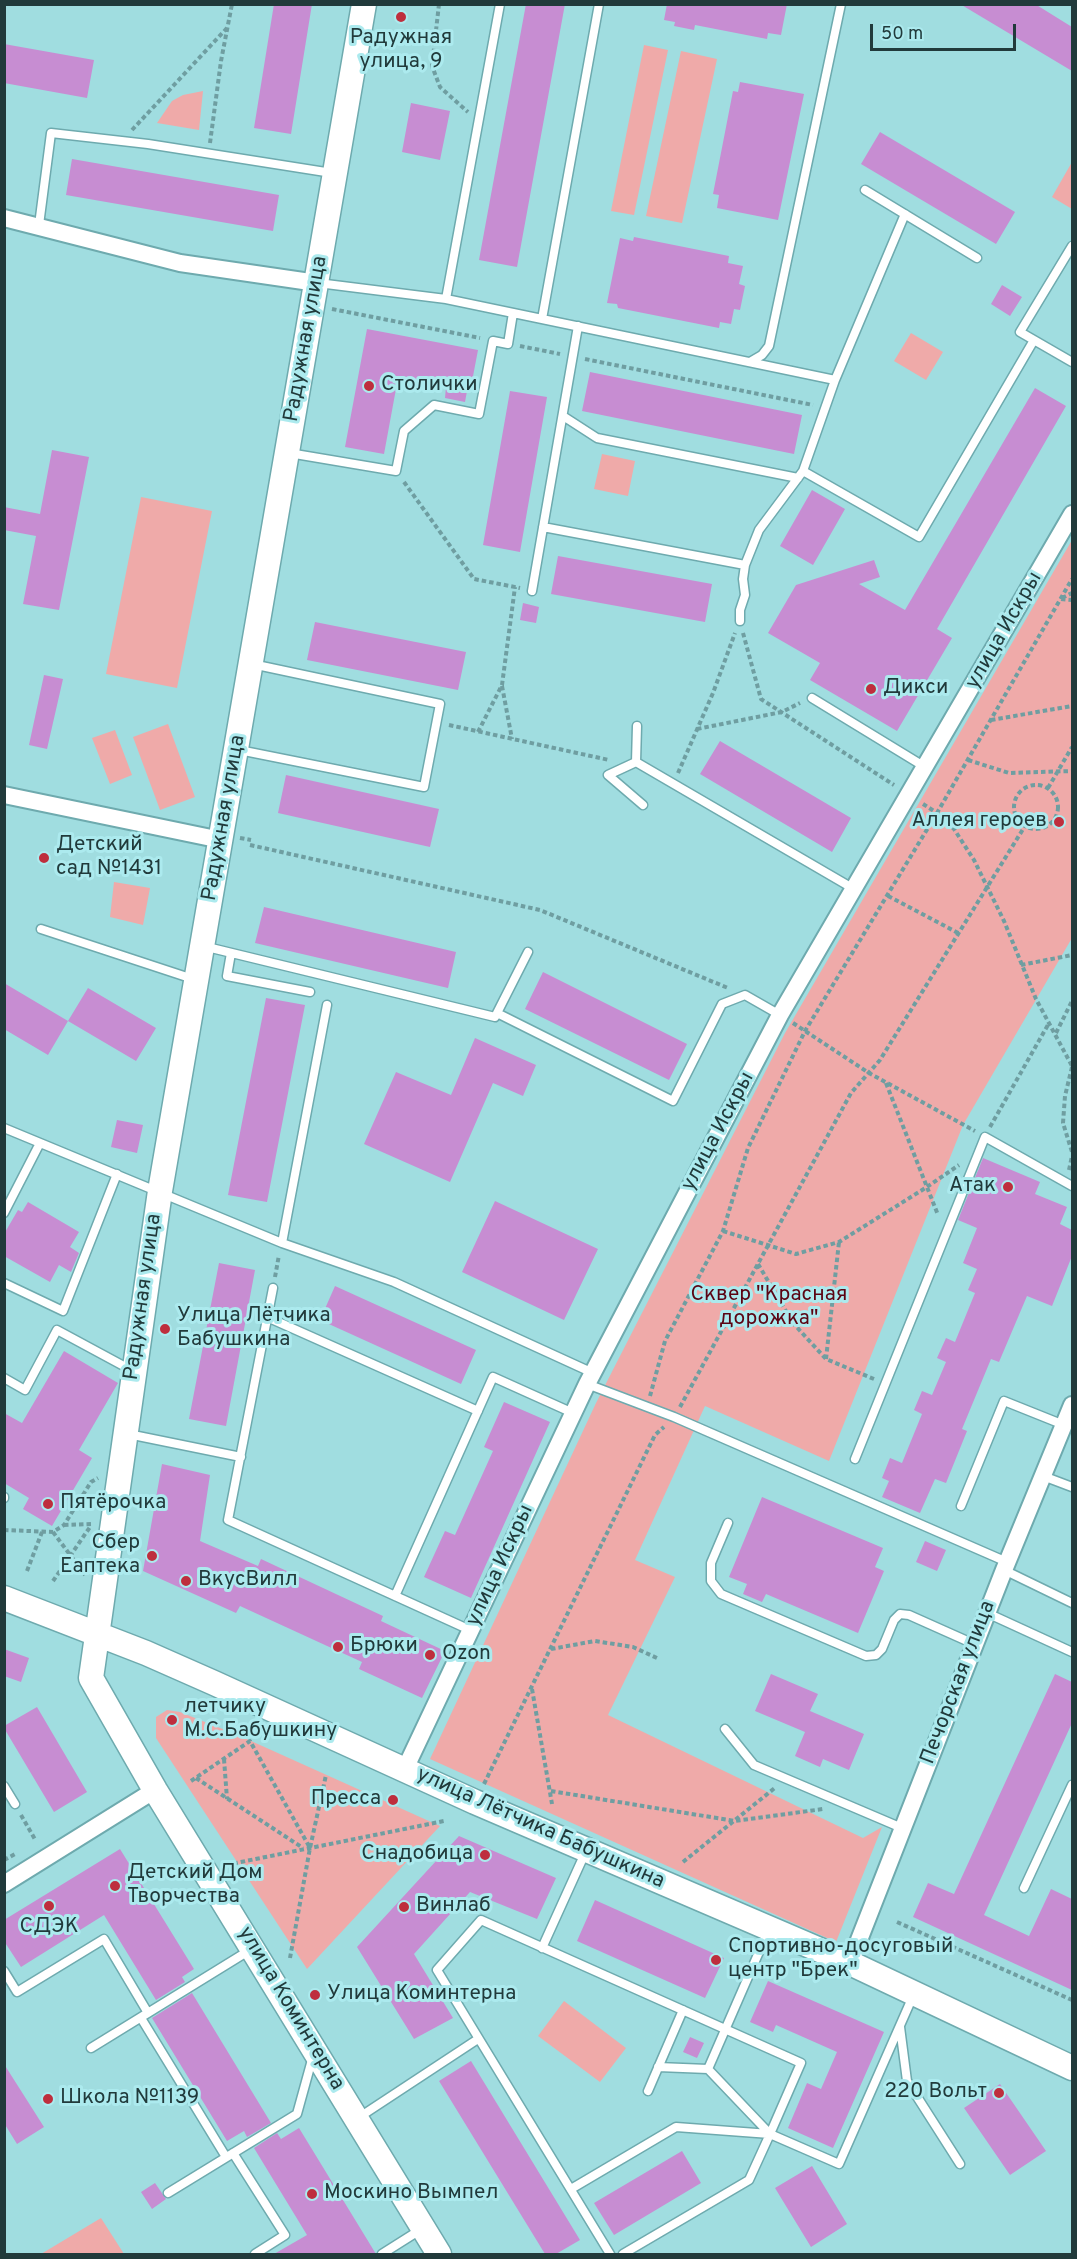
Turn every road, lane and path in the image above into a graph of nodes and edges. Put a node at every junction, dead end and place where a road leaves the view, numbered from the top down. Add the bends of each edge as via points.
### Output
1 (232, 4) edge
2 (364, 4) edge
3 (439, 4) edge
4 (500, 4) edge
5 (599, 4) edge
6 (841, 4) edge
7 (228, 27) junction
8 (479, 118) junction
9 (122, 141) junction
10 (208, 153) junction
11 (336, 174) junction
12 (865, 190) dead end
13 (905, 214) junction
14 (4, 218) edge
15 (39, 225) junction
16 (1072, 246) edge
17 (976, 258) dead end
18 (315, 294) junction
19 (446, 298) junction
20 (513, 313) junction
21 (542, 319) junction
22 (578, 326) junction
23 (1034, 340) junction
24 (493, 341) junction
25 (508, 344) junction
26 (573, 357) junction
27 (749, 362) junction
28 (1072, 362) edge
29 (835, 380) junction
30 (826, 407) junction
31 (562, 416) junction
32 (288, 453) junction
33 (396, 471) junction
34 (800, 474) junction
35 (1072, 514) edge
36 (543, 527) junction
37 (745, 565) junction
38 (1072, 579) edge
39 (515, 587) junction
40 (532, 591) joint
41 (1072, 593) edge
42 (1062, 599) junction
43 (1072, 600) edge
44 (740, 621) junction
45 (251, 664) junction
46 (502, 686) junction
47 (812, 698) joint
48 (1072, 706) edge
49 (782, 712) junction
50 (991, 720) junction
51 (437, 722) junction
52 (637, 726) dead end
53 (697, 729) junction
54 (478, 732) junction
55 (512, 739) junction
56 (1072, 747) edge
57 (237, 749) junction
58 (968, 760) junction
59 (636, 762) junction
60 (926, 767) junction
61 (1072, 771) edge
62 (1057, 773) junction
63 (674, 783) junction
64 (1048, 788) junction
65 (4, 795) edge
66 (909, 795) junction
67 (643, 805) dead end
68 (937, 813) junction
69 (1024, 826) junction
70 (221, 840) junction
71 (250, 845) dead end
72 (988, 886) junction
73 (854, 889) junction
74 (888, 896) junction
75 (41, 929) dead end
76 (960, 933) junction
77 (202, 946) junction
78 (528, 952) dead end
79 (231, 953) junction
80 (1072, 955) edge
81 (1021, 965) junction
82 (196, 980) junction
83 (310, 992) dead end
84 (746, 995) junction
85 (1072, 1001) edge
86 (327, 1005) dead end
87 (497, 1013) junction
88 (780, 1015) junction
89 (1049, 1023) junction
90 (805, 1031) junction
91 (1056, 1033) junction
92 (1072, 1067) edge
93 (869, 1073) junction
94 (885, 1082) junction
95 (4, 1128) edge
96 (985, 1137) junction
97 (40, 1143) junction
98 (979, 1150) junction
99 (1072, 1152) edge
100 (117, 1174) junction
101 (1072, 1186) edge
102 (927, 1187) junction
103 (160, 1191) junction
104 (4, 1214) edge
105 (723, 1231) junction
106 (946, 1234) junction
107 (838, 1242) junction
108 (282, 1243) junction
109 (768, 1246) junction
110 (758, 1263) junction
111 (4, 1283) edge
112 (273, 1288) joint
113 (267, 1317) junction
114 (826, 1359) junction
115 (134, 1371) junction
116 (4, 1378) edge
117 (590, 1379) junction
118 (886, 1383) junction
119 (1072, 1405) edge
120 (647, 1407) junction
121 (478, 1411) junction
122 (573, 1413) junction
123 (674, 1417) junction
124 (1064, 1425) junction
125 (125, 1433) junction
126 (241, 1457) junction
127 (855, 1459) dead end
128 (106, 1474) dead end
129 (1043, 1476) junction
130 (1072, 1486) edge
131 (961, 1506) dead end
132 (96, 1518) dead end
133 (728, 1523) dead end
134 (92, 1524) junction
135 (64, 1525) junction
136 (4, 1530) edge
137 (42, 1532) junction
138 (53, 1532) junction
139 (70, 1556) junction
140 (1005, 1566) junction
141 (27, 1571) dead end
142 (53, 1581) dead end
143 (91, 1583) dead end
144 (395, 1596) junction
145 (4, 1598) edge
146 (1072, 1603) edge
147 (987, 1613) junction
148 (470, 1630) junction
149 (96, 1634) junction
150 (974, 1644) junction
151 (551, 1649) junction
152 (1072, 1652) edge
153 (657, 1658) dead end
154 (532, 1688) junction
155 (725, 1728) dead end
156 (224, 1758) junction
157 (405, 1769) junction
158 (326, 1775) dead end
159 (196, 1778) junction
160 (786, 1779) junction
161 (191, 1781) dead end
162 (1072, 1785) edge
163 (4, 1786) edge
164 (155, 1790) junction
165 (551, 1791) junction
166 (227, 1799) junction
167 (475, 1802) junction
168 (15, 1804) joint
169 (552, 1804) dead end
170 (850, 1806) junction
171 (444, 1821) dead end
172 (735, 1821) junction
173 (902, 1828) junction
174 (36, 1841) dead end
175 (310, 1848) junction
176 (304, 1849) junction
177 (586, 1851) junction
178 (682, 1862) dead end
179 (226, 1864) dead end
180 (4, 1884) edge
181 (1024, 1888) dead end
182 (897, 1922) dead end
183 (769, 1929) junction
184 (253, 1948) junction
185 (542, 1948) junction
186 (290, 1958) dead end
187 (850, 1963) junction
188 (4, 1971) edge
189 (914, 1993) junction
190 (1072, 2000) edge
191 (683, 2010) junction
192 (145, 2015) junction
193 (899, 2027) junction
194 (726, 2029) junction
195 (478, 2039) junction
196 (91, 2048) dead end
197 (315, 2050) junction
198 (658, 2067) junction
199 (1072, 2068) edge
200 (708, 2069) junction
201 (648, 2091) dead end
202 (357, 2119) junction
203 (770, 2134) junction
204 (230, 2155) junction
205 (960, 2164) dead end
206 (571, 2189) junction
207 (168, 2193) dead end
208 (423, 2228) junction
209 (255, 2254) edge
210 (381, 2254) edge
211 (439, 2254) edge
212 (610, 2254) edge
213 (623, 2254) edge

1 - 7 path
2 - 11 street, Радужная улица
3 - 8 path via 432,66 440,87
4 - 8 lane
5 - 21 lane
6 - 27 lane via 769,346
7 - 9 path
7 - 10 path
8 - 19 lane
9 - 10 lane
9 - 15 lane via 51,133
10 - 11 lane
11 - 18 street, Радужная улица
12 - 13 lane
13 - 17 lane
13 - 29 lane
14 - 15 street
15 - 18 street
16 - 23 lane via 1020,332
18 - 19 lane
18 - 24 path
18 - 32 street, Радужная улица
19 - 20 lane
20 - 21 lane
20 - 25 lane
21 - 22 lane
22 - 26 lane
22 - 27 lane
23 - 28 lane
23 - 34 lane via 919,537
24 - 25 lane
24 - 33 lane via 479,414 435,405 404,430
25 - 26 path
26 - 30 path
26 - 31 lane
27 - 29 lane
29 - 30 lane
30 - 34 lane
31 - 34 lane via 597,438
31 - 36 lane
32 - 33 lane
32 - 45 street, Радужная улица
33 - 39 path via 474,579
34 - 37 lane via 759,530
35 - 60 street, улица Искры
36 - 37 lane
36 - 40 lane
37 - 44 lane
38 - 42 path
39 - 40 path
39 - 46 path
41 - 42 path
42 - 43 path
42 - 50 path
44 - 49 path via 761,699
44 - 53 path
45 - 51 lane via 440,704
45 - 57 street, Радужная улица
46 - 54 path
46 - 55 path
47 - 49 path
47 - 60 lane
48 - 50 path
49 - 53 path
49 - 66 path
50 - 58 path
51 - 54 path
51 - 57 lane via 424,787
52 - 59 lane
53 - 63 path
54 - 55 path
55 - 59 path
56 - 62 path
57 - 70 street, Радужная улица
58 - 62 path via 1009,773
58 - 68 path
59 - 63 lane
59 - 67 lane via 608,775
60 - 66 street, улица Искры
61 - 62 path
62 - 64 path
63 - 73 lane
64 - 69 path via 1058,801 1055,818 1041,828
64 - 69 path via 1031,785 1017,795 1014,812
65 - 70 street
66 - 68 path
66 - 73 street, улица Искры
68 - 72 path via 959,837
68 - 74 path
69 - 72 path
70 - 77 street, Радужная улица
71 - 84 path via 540,910
72 - 76 path
72 - 81 path
73 - 88 street, улица Искры
74 - 76 path
74 - 90 path
75 - 82 lane
76 - 93 path
77 - 79 lane
77 - 82 street, Радужная улица
78 - 87 lane
79 - 83 lane via 227,976
79 - 87 lane via 495,1017
80 - 81 path
81 - 89 path
82 - 103 street, Радужная улица
84 - 87 lane via 722,1004 673,1101
84 - 88 lane
85 - 91 path
86 - 108 lane
88 - 90 path
88 - 117 street, улица Искры
89 - 91 path
89 - 96 path
90 - 93 path
90 - 105 path via 748,1148
91 - 92 path
92 - 99 path via 1063,1123
93 - 94 path
93 - 109 path via 851,1093
94 - 96 path
94 - 102 path
95 - 97 lane
96 - 98 lane
96 - 101 lane
97 - 100 lane
97 - 104 lane
98 - 102 path
98 - 106 lane
100 - 103 lane
100 - 111 lane via 63,1311
102 - 106 path
102 - 107 path
103 - 108 lane
103 - 115 street, Радужная улица
105 - 109 path
105 - 120 path via 665,1341
106 - 118 lane
107 - 109 path via 796,1254
107 - 114 path
108 - 112 path
108 - 117 lane via 394,1282
109 - 110 path
110 - 114 path via 793,1323
110 - 123 path
112 - 113 lane
113 - 121 lane
113 - 126 lane
114 - 118 path
115 - 116 lane via 57,1330 25,1390
115 - 125 street, Радужная улица
117 - 120 lane
117 - 122 street, улица Искры
118 - 127 lane
119 - 124 street, Печорская улица
120 - 123 lane
121 - 122 lane via 493,1377
121 - 144 lane
122 - 148 street, улица Искры
123 - 140 lane
123 - 151 path via 655,1435
124 - 129 street, Печорская улица
124 - 131 lane via 1004,1401
125 - 126 lane
125 - 149 street, Радужная улица
126 - 144 lane via 228,1520
128 - 135 path via 91,1482
129 - 130 lane
129 - 140 street, Печорская улица
132 - 134 path
133 - 150 lane via 711,1563 711,1581 721,1594 866,1656 876,1655 882,1649 900,1614
134 - 135 path
134 - 139 path
135 - 138 path
136 - 137 path
137 - 138 path
137 - 141 path
138 - 139 path
139 - 142 path
139 - 143 path
140 - 146 lane
140 - 147 street, Печорская улица
144 - 148 lane
145 - 149 street, улица Лётчика Бабушкина
147 - 150 street, Печорская улица
147 - 152 lane
148 - 157 street, улица Искры
149 - 157 street, улица Лётчика Бабушкина
149 - 164 street, улица Коминтерна via 91,1678
150 - 173 street, Печорская улица
151 - 153 path via 595,1641 633,1647
151 - 154 path
154 - 165 path
154 - 167 path
155 - 160 lane via 754,1765
156 - 159 path
156 - 166 path
156 - 175 path via 250,1741
157 - 167 street, улица Лётчика Бабушкина
158 - 175 path
159 - 161 path
159 - 166 path
160 - 170 lane
160 - 172 path
162 - 181 lane
163 - 168 lane
164 - 180 street
164 - 184 street, улица Коминтерна
165 - 169 path
165 - 172 path
166 - 176 path
167 - 177 street, улица Лётчика Бабушкина
168 - 174 path
170 - 172 path
170 - 173 lane
171 - 175 path
172 - 178 path
173 - 187 street, Печорская улица
175 - 176 path
175 - 186 path
176 - 179 path
177 - 183 street, улица Лётчика Бабушкина
177 - 185 lane
182 - 190 path
183 - 187 street, улица Лётчика Бабушкина
183 - 194 lane
184 - 192 lane
184 - 197 street, улица Коминтерна
185 - 191 lane
185 - 195 lane via 482,1920 437,1970
187 - 189 street, улица Лётчика Бабушкина
188 - 192 lane via 17,1992 104,1939
189 - 193 lane
189 - 199 street, улица Лётчика Бабушкина
191 - 194 lane
191 - 198 lane
192 - 196 lane
192 - 204 lane
193 - 203 lane via 839,2164
193 - 205 lane via 906,2081
194 - 200 lane
194 - 203 lane via 801,2062
195 - 202 lane
195 - 206 lane
197 - 202 street, улица Коминтерна
197 - 204 lane via 297,2114
198 - 200 lane
198 - 201 lane
200 - 203 lane
202 - 208 street, улица Коминтерна
203 - 206 lane via 676,2127
203 - 213 lane via 749,2180
204 - 207 lane
204 - 209 lane via 285,2235
206 - 212 lane
208 - 210 lane
208 - 211 street, улица Коминтерна

